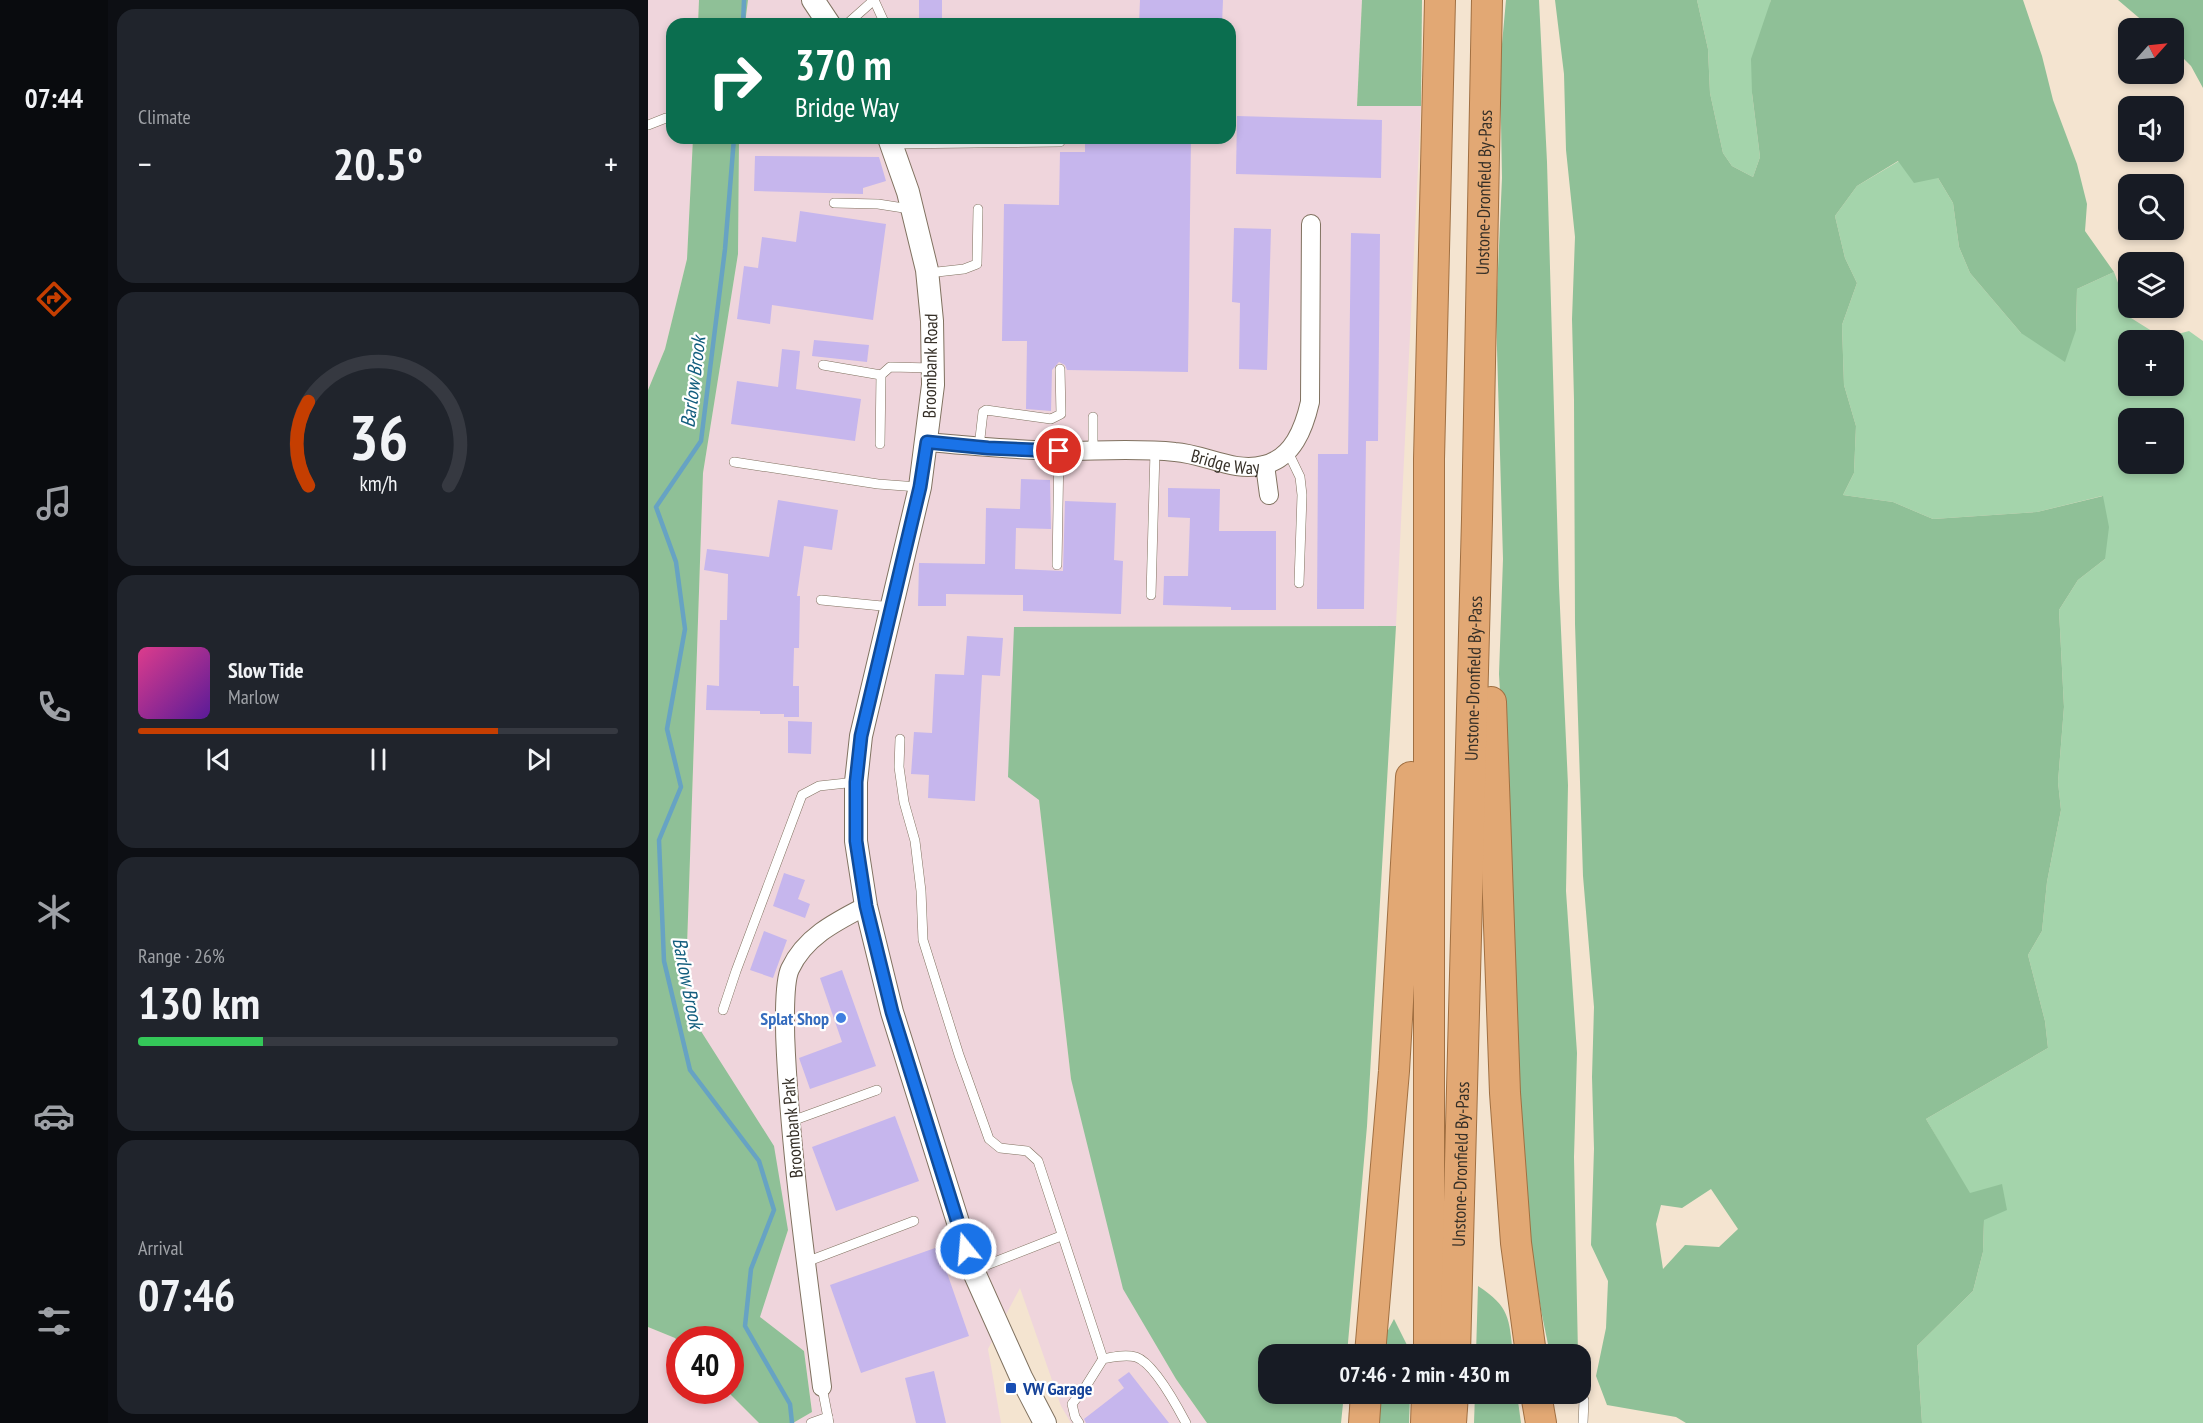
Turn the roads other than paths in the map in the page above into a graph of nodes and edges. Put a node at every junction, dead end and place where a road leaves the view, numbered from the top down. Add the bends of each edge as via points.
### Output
1 (813, 0) edge
2 (874, 0) edge
3 (1440, 0) edge
4 (1487, 0) edge
5 (825, 18) edge
6 (854, 18) edge
7 (882, 18) edge
8 (666, 118) dead end
9 (648, 124) edge
10 (891, 144) edge
11 (834, 203) dead end
12 (913, 209) junction
13 (978, 209) dead end
14 (1311, 224) dead end
15 (928, 273) junction
16 (823, 365) dead end
17 (933, 368) junction
18 (1060, 369) dead end
19 (881, 375) junction
20 (1093, 417) dead end
21 (927, 442) junction
22 (880, 444) dead end
23 (979, 447) junction
24 (1059, 451) junction
25 (1093, 451) junction
26 (1155, 451) junction
27 (1288, 452) junction
28 (1429, 459) junction
29 (734, 462) dead end
30 (1265, 465) junction
31 (920, 487) junction
32 (1269, 495) dead end
33 (1477, 519) junction
34 (1058, 565) dead end
35 (1299, 583) dead end
36 (1150, 595) dead end
37 (821, 600) dead end
38 (892, 607) junction
39 (900, 739) dead end
40 (856, 782) junction
41 (866, 906) junction
42 (723, 1010) dead end
43 (877, 1090) dead end
44 (789, 1122) junction
45 (914, 1221) dead end
46 (1061, 1236) junction
47 (806, 1262) junction
48 (973, 1270) junction
49 (1371, 1344) edge
50 (1429, 1344) edge
51 (1455, 1344) edge
52 (1530, 1344) edge
53 (1103, 1359) junction
54 (822, 1387) joint
55 (1365, 1404) edge
56 (1427, 1404) edge
57 (1452, 1404) edge
58 (1537, 1404) edge
59 (1584, 1404) edge
60 (828, 1420) edge
61 (812, 1423) edge
62 (1045, 1423) edge
63 (1079, 1423) edge
64 (1186, 1423) edge
65 (1364, 1423) edge
66 (1426, 1423) edge
67 (1451, 1423) edge
68 (1540, 1423) edge
69 (1583, 1423) edge

1 - 5 street
2 - 6 lane
2 - 7 lane
3 - 28 highway, Unstone-Dronfield By-Pass
4 - 33 highway, Unstone-Dronfield By-Pass
8 - 9 lane
10 - 12 street, Broombank Road
11 - 12 lane
12 - 15 street, Broombank Road
13 - 15 lane via 977,264
14 - 27 street, Bridge Way via 1310,402 1305,425
15 - 17 street, Broombank Road
16 - 19 lane
17 - 19 lane via 890,367
17 - 21 street, Broombank Road
18 - 23 lane via 1060,414 1051,419 986,410
19 - 22 lane
20 - 25 lane
21 - 23 street, Bridge Way
21 - 31 street, Broombank Road
23 - 24 street, Bridge Way
24 - 25 street, Bridge Way
24 - 34 lane
25 - 26 street, Bridge Way
26 - 30 street, Bridge Way via 1206,457 1239,467
26 - 36 lane
27 - 30 street, Bridge Way
27 - 35 lane via 1300,477 1302,495
28 - 49 highway via 1394,1071
28 - 50 highway, Unstone-Dronfield By-Pass
29 - 31 lane
30 - 32 street
31 - 38 street, Broombank Road
33 - 51 highway, Unstone-Dronfield By-Pass
33 - 52 highway via 1490,686 1505,1094 1516,1243
37 - 38 lane
38 - 40 street, Broombank Road via 861,736
39 - 46 lane via 899,767 915,841 923,940 959,1055 989,1139 1000,1148 1028,1151 1038,1161
40 - 41 street, Broombank Road via 856,841
40 - 42 lane via 819,786 802,795
41 - 44 street, Broombank Park via 832,923 808,942 789,971 784,1024
41 - 48 street, Broombank Road via 892,1012
43 - 44 lane
44 - 47 street, Broombank Park
45 - 47 lane
46 - 48 lane
46 - 53 lane
47 - 54 street, Broombank Park
48 - 62 street, Broombank Road
53 - 63 lane via 1072,1404
53 - 64 lane via 1137,1357 1149,1366
54 - 60 lane
55 - 65 highway
56 - 66 highway
57 - 67 highway
58 - 68 highway
59 - 69 lane
60 - 61 lane

